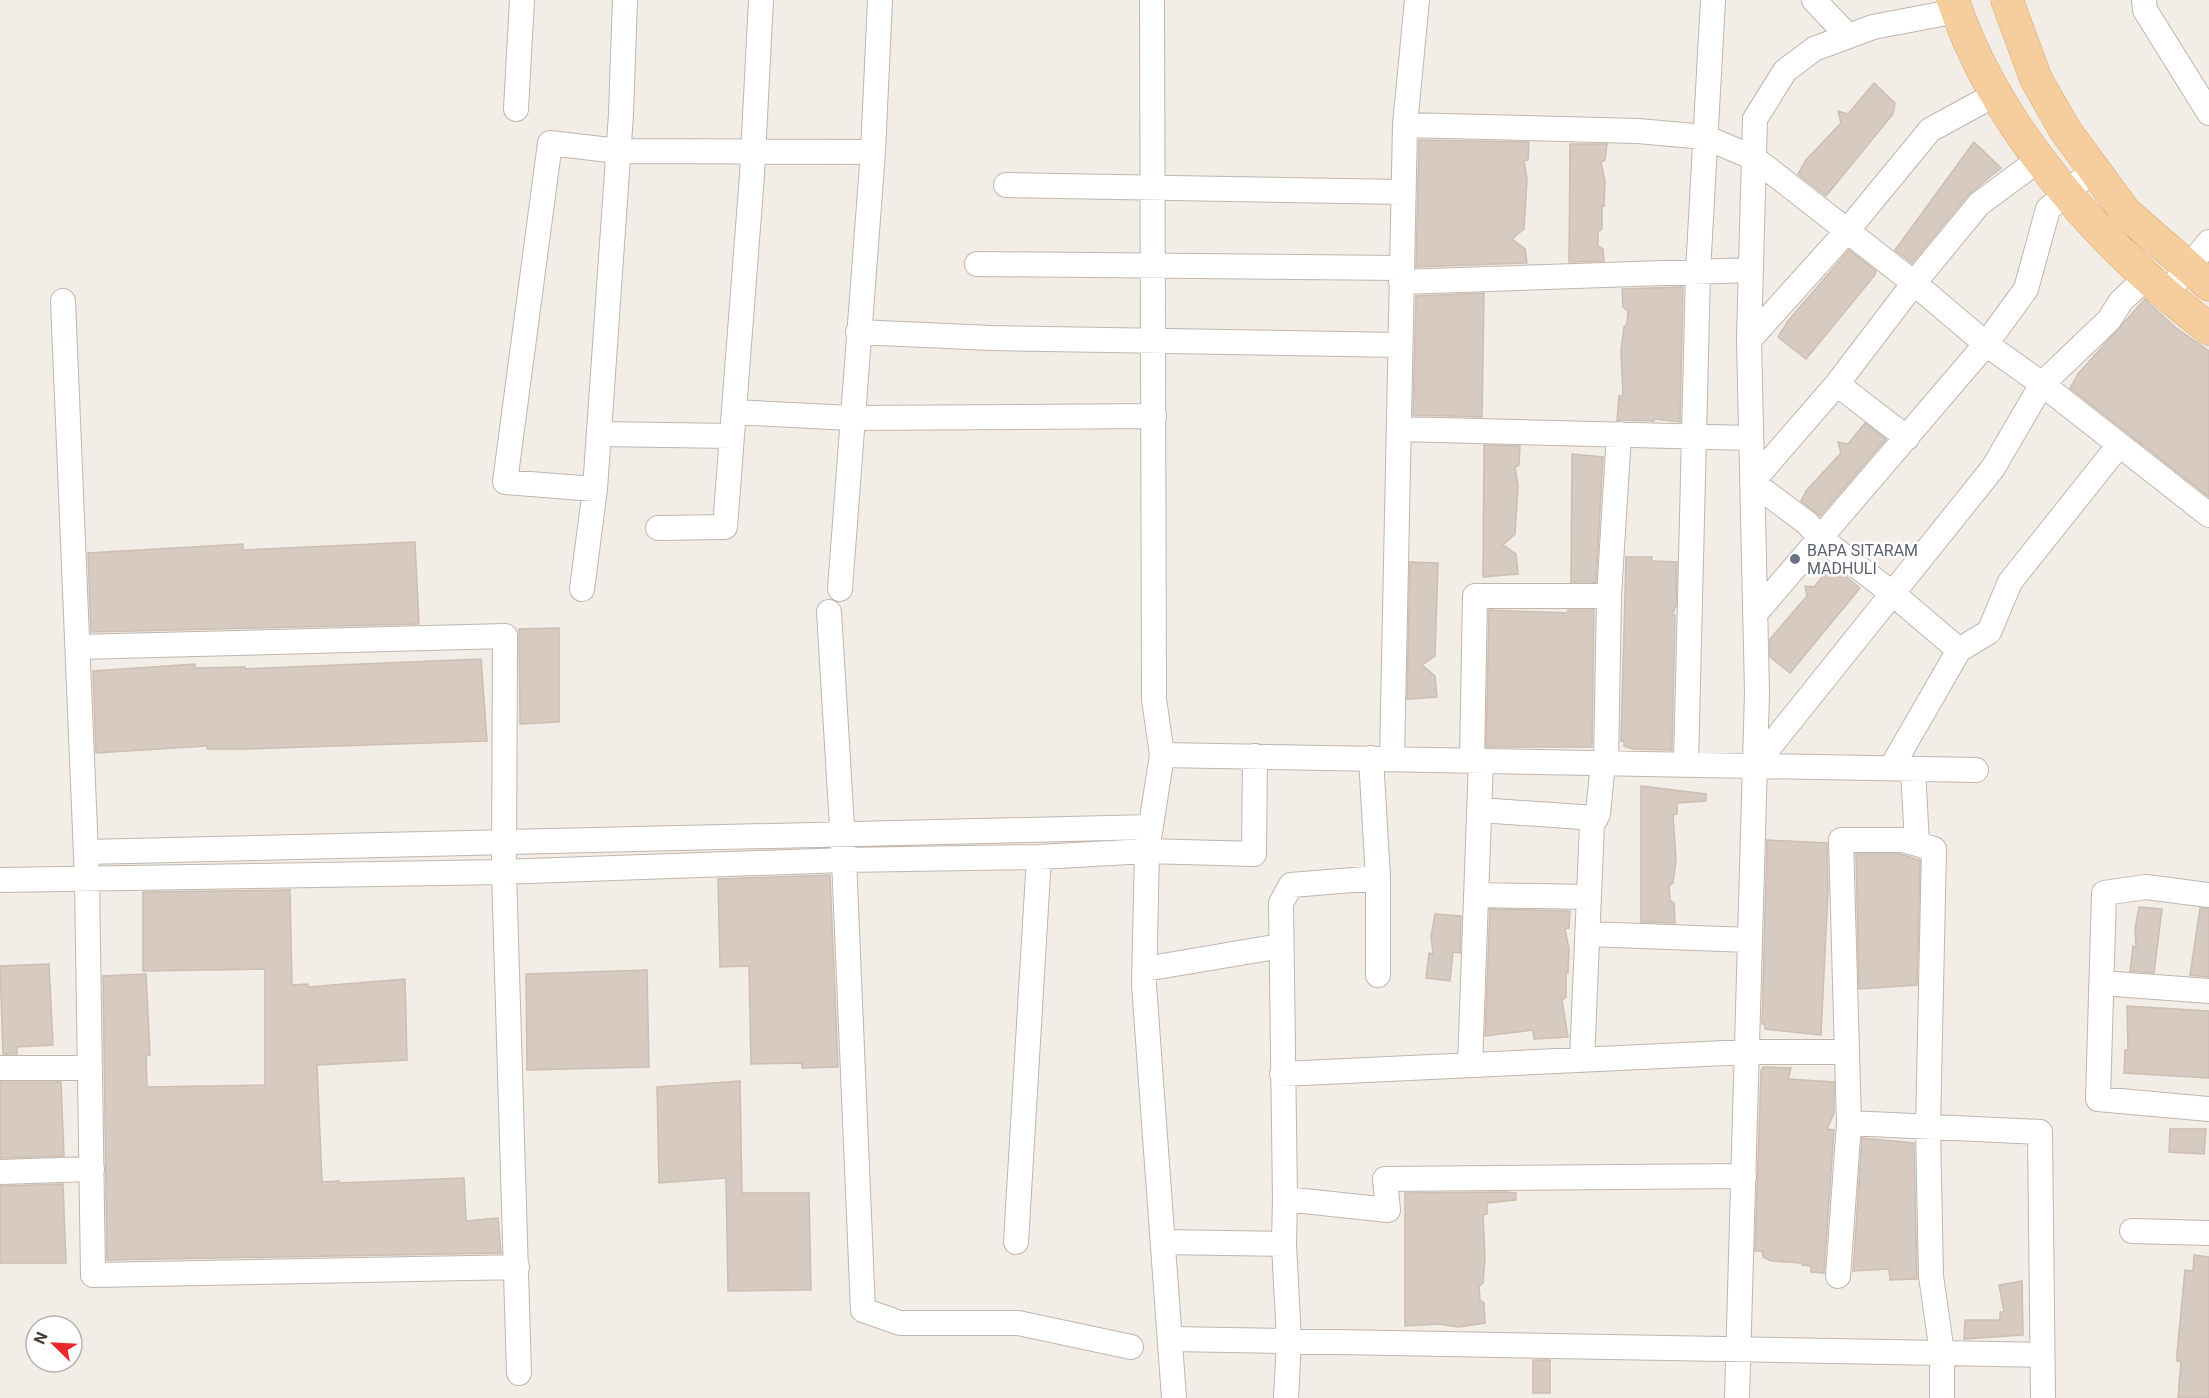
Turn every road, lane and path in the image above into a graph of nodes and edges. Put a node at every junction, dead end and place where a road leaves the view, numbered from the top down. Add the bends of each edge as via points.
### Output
1 (522, 0) edge
2 (625, 0) edge
3 (761, 0) edge
4 (879, 0) edge
5 (1152, 0) edge
6 (1417, 0) edge
7 (1713, 0) edge
8 (1814, 0) edge
9 (2007, 0) edge
10 (2144, 0) edge
11 (1941, 7) edge
12 (1848, 36) junction
13 (1996, 94) junction
14 (516, 109) dead end
15 (2209, 113) edge
16 (1405, 125) junction
17 (1705, 137) junction
18 (618, 151) junction
19 (873, 152) junction
20 (753, 153) junction
21 (1754, 158) junction
22 (2041, 158) junction
23 (2094, 169) junction
24 (1006, 185) dead end
25 (1154, 188) junction
26 (1403, 192) junction
27 (2067, 192) junction
28 (1847, 231) junction
29 (2209, 242) edge
30 (977, 264) dead end
31 (1154, 264) junction
32 (1751, 270) junction
33 (1698, 272) junction
34 (1402, 275) junction
35 (2199, 277) edge
36 (1914, 284) junction
37 (2156, 286) junction
38 (63, 301) dead end
39 (2209, 328) edge
40 (858, 332) junction
41 (1154, 339) junction
42 (1749, 340) junction
43 (1986, 344) junction
44 (1400, 345) junction
45 (1837, 384) junction
46 (2042, 384) junction
47 (1154, 416) junction
48 (851, 418) junction
49 (733, 424) junction
50 (1399, 429) junction
51 (599, 434) junction
52 (1619, 434) junction
53 (1693, 436) junction
54 (1751, 438) junction
55 (1907, 438) junction
56 (2119, 445) junction
57 (1752, 482) junction
58 (595, 489) junction
59 (2209, 515) edge
60 (658, 528) dead end
61 (1820, 538) junction
62 (582, 589) dead end
63 (840, 589) dead end
64 (1892, 593) junction
65 (1609, 596) junction
66 (829, 612) dead end
67 (1755, 614) junction
68 (78, 647) junction
69 (1959, 650) junction
70 (1162, 755) junction
71 (1255, 756) junction
72 (1382, 759) junction
73 (1476, 760) junction
74 (1605, 763) junction
75 (1686, 764) junction
76 (1755, 765) junction
77 (1902, 768) junction
78 (1976, 770) dead end
79 (1479, 810) junction
80 (1596, 818) junction
81 (1151, 827) junction
82 (842, 835) junction
83 (504, 844) junction
84 (1917, 844) junction
85 (1147, 851) junction
86 (86, 852) junction
87 (1039, 857) junction
88 (844, 860) junction
89 (504, 872) junction
90 (1378, 878) junction
91 (87, 879) junction
92 (0, 880) edge
93 (1476, 895) junction
94 (2209, 895) edge
95 (1589, 897) junction
96 (1588, 933) junction
97 (1750, 940) junction
98 (1281, 946) junction
99 (1144, 969) junction
100 (1378, 975) dead end
101 (2102, 983) junction
102 (2209, 991) edge
103 (1747, 1052) junction
104 (1846, 1052) junction
105 (1582, 1060) junction
106 (1470, 1065) junction
107 (0, 1068) edge
108 (90, 1068) junction
109 (1282, 1074) junction
110 (2209, 1109) edge
111 (1848, 1123) junction
112 (1928, 1127) junction
113 (92, 1169) junction
114 (0, 1172) edge
115 (1744, 1176) junction
116 (1285, 1200) junction
117 (2132, 1231) dead end
118 (2209, 1233) edge
119 (1017, 1242) dead end
120 (1163, 1242) junction
121 (1284, 1244) junction
122 (517, 1267) junction
123 (1838, 1276) dead end
124 (1170, 1339) junction
125 (1289, 1341) junction
126 (1131, 1347) dead end
127 (1739, 1348) junction
128 (1942, 1353) junction
129 (2042, 1355) junction
130 (519, 1373) dead end
131 (1174, 1398) edge
132 (1286, 1398) edge
133 (1737, 1398) edge
134 (1942, 1398) edge
135 (2043, 1398) edge

1 - 14 street
2 - 18 street
3 - 20 street
4 - 19 street
5 - 25 street
6 - 16 street
7 - 17 street
8 - 12 street
9 - 23 main road via 2036,79 2065,130
10 - 15 street via 2145,10
11 - 12 street
11 - 13 main road
12 - 21 street via 1814,49 1785,71 1755,119
13 - 22 main road
13 - 28 street via 1930,130
16 - 17 street via 1638,130
16 - 26 street
17 - 21 street
17 - 33 street
18 - 20 street
18 - 51 street
18 - 58 street via 550,143 505,482
19 - 20 street
19 - 40 street
20 - 49 street
21 - 28 street
21 - 32 street
22 - 27 main road
22 - 36 street via 1979,204
23 - 27 street
23 - 35 main road via 2126,213
24 - 25 street
25 - 26 street
25 - 31 street
26 - 34 street
27 - 37 main road via 2118,252
27 - 43 street via 2048,209 2026,289
28 - 36 street
28 - 42 street
29 - 35 street
30 - 31 street
31 - 34 street
31 - 41 street
32 - 33 street
32 - 42 street
33 - 34 street
33 - 53 street
34 - 44 street
35 - 37 street
36 - 43 street
36 - 45 street
37 - 39 main road
37 - 46 street via 2121,301 2109,320
38 - 68 street
40 - 41 street
40 - 48 street
41 - 44 street
41 - 47 street
42 - 54 street
43 - 46 street
43 - 55 street
44 - 50 street
45 - 55 street
45 - 57 street
46 - 56 street
46 - 64 street via 1993,468
47 - 48 street
47 - 70 street via 1154,699
48 - 49 street
48 - 63 street
49 - 51 street
49 - 60 street via 725,527
50 - 52 street
50 - 72 street
51 - 58 street
52 - 53 street
52 - 65 street
53 - 54 street
53 - 75 street
54 - 57 street
55 - 61 street
56 - 59 street
56 - 69 street via 2010,582 1989,632
57 - 61 street
57 - 67 street
58 - 62 street
61 - 64 street
61 - 67 street
64 - 69 street
64 - 76 street
65 - 73 street via 1475,596
65 - 74 street
66 - 82 street
67 - 76 street
68 - 83 street via 505,636
68 - 86 street
69 - 77 street
70 - 71 street
70 - 81 street
71 - 72 street
71 - 85 street via 1254,854
72 - 73 street
72 - 90 street
73 - 74 street
73 - 79 street
74 - 75 street
74 - 80 street
75 - 76 street
76 - 77 street
76 - 97 street
77 - 78 street
77 - 84 street
79 - 80 street
79 - 93 street
80 - 95 street via 1592,824
81 - 82 street
81 - 85 street
82 - 83 street
82 - 88 street
83 - 86 street
83 - 89 street
84 - 104 street via 1902,840 1841,840
84 - 112 street via 1934,849
85 - 87 street
85 - 99 street
86 - 91 street
87 - 88 street
87 - 119 street
88 - 89 street
88 - 126 street via 863,1310 900,1323 1018,1323
89 - 91 street
89 - 122 street
90 - 98 street via 1291,885 1281,903
90 - 100 street
91 - 92 street
91 - 108 street
93 - 95 street
93 - 106 street
94 - 101 street via 2146,887 2104,892
95 - 96 street
96 - 97 street
96 - 105 street
97 - 103 street
98 - 99 street
98 - 109 street
99 - 120 street
101 - 102 street
101 - 110 street via 2098,1099
103 - 104 street
103 - 105 street
103 - 115 street
104 - 111 street
105 - 106 street
106 - 109 street
107 - 108 street
108 - 113 street
109 - 116 street
111 - 112 street
111 - 123 street
112 - 128 street via 1931,1276
112 - 129 street via 2040,1132
113 - 114 street
113 - 122 street via 93,1275
115 - 116 street via 1385,1179 1388,1210
115 - 127 street
116 - 121 street
117 - 118 street
120 - 121 street
120 - 124 street
121 - 125 street
122 - 130 street
124 - 125 street
124 - 131 street
125 - 127 street
125 - 132 street
127 - 128 street
127 - 133 street
128 - 129 street
128 - 134 street
129 - 135 street

